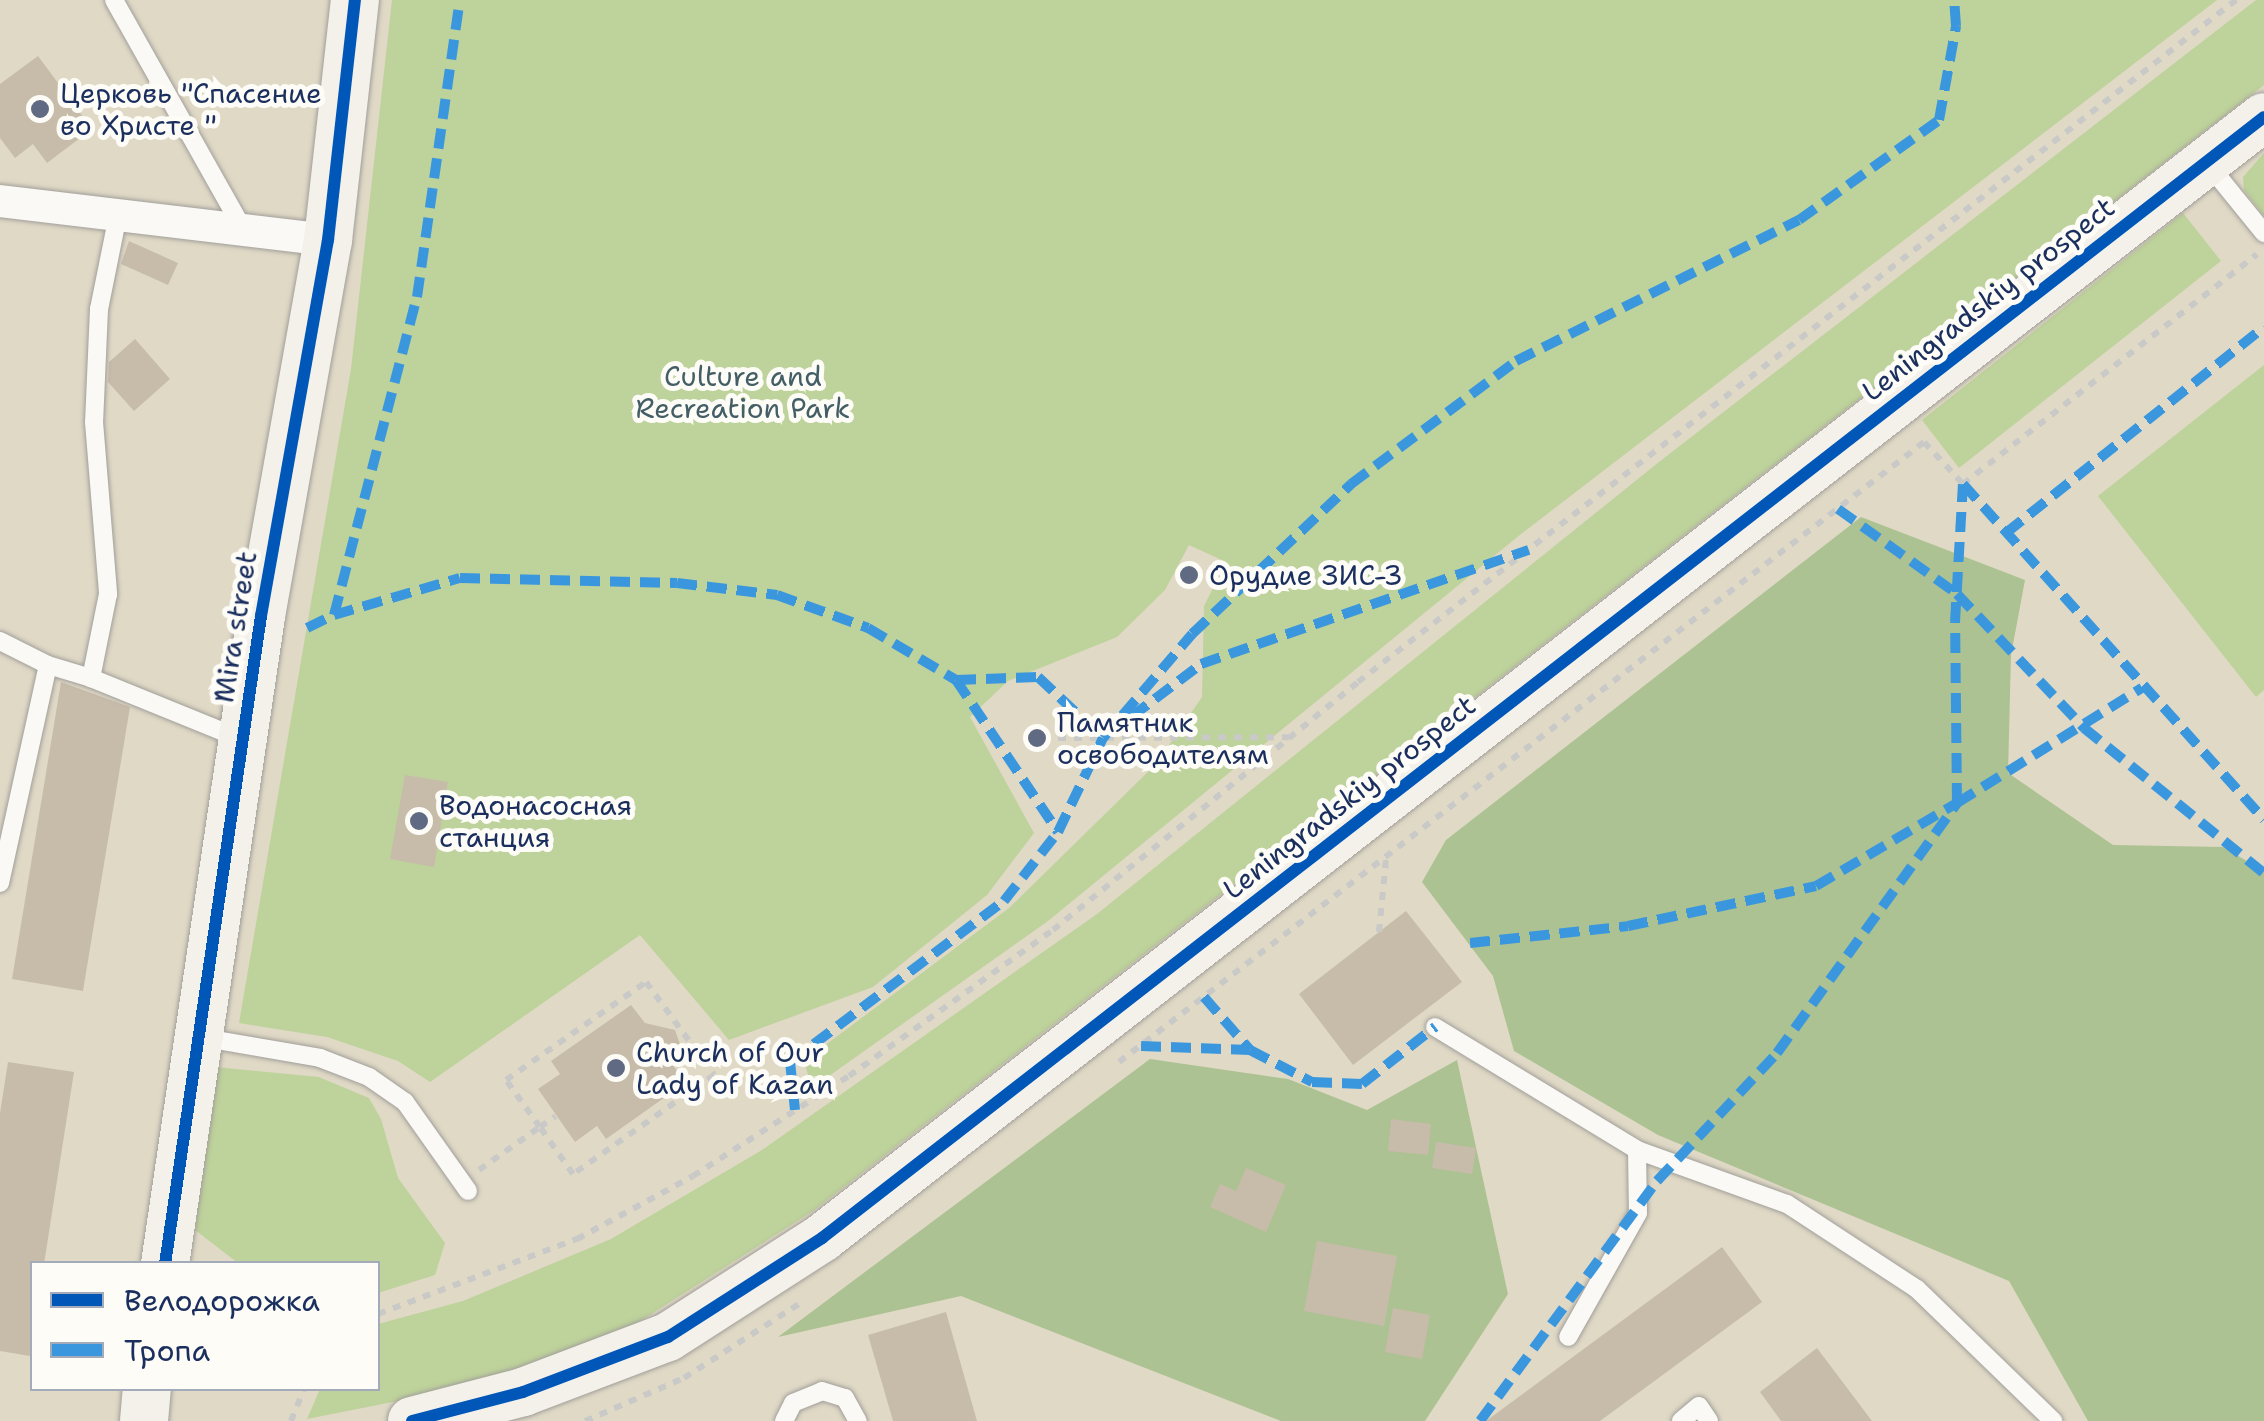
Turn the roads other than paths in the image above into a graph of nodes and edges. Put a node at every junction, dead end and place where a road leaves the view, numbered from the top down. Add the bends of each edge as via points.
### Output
1 (114, 0) edge
2 (355, 0) edge
3 (2264, 116) edge
4 (2206, 161) junction
5 (0, 201) edge
6 (118, 215) junction
7 (243, 230) junction
8 (2264, 234) edge
9 (328, 240) junction
10 (0, 641) edge
11 (48, 665) junction
12 (91, 678) junction
13 (242, 739) junction
14 (0, 884) edge
15 (1435, 1027) dead end
16 (198, 1036) junction
17 (1637, 1150) junction
18 (464, 1187) road end
19 (166, 1261) edge
20 (1568, 1337) dead end
21 (147, 1391) edge
22 (144, 1421) edge
23 (412, 1421) edge
24 (784, 1421) edge
25 (858, 1421) edge
26 (1681, 1421) edge
27 (1710, 1421) edge
28 (2053, 1421) edge

1 - 7 lane
2 - 9 street, Mira street
3 - 4 street, Leningradskiy prospect
4 - 8 lane
4 - 23 street, Leningradskiy prospect via 822,1238 668,1338 523,1392
5 - 6 street
6 - 7 street
6 - 12 lane via 98,309 94,422 108,594
7 - 9 street
9 - 13 street, Mira street
10 - 11 lane
11 - 12 lane
11 - 14 lane
12 - 13 lane
13 - 16 street, Mira street
15 - 17 lane
16 - 18 lane via 320,1058 370,1077 405,1102
16 - 19 street, Mira street
17 - 20 lane via 1638,1213
17 - 28 lane via 1804,1214 1917,1289
21 - 22 street
24 - 25 lane via 793,1402 822,1391 844,1398
26 - 27 lane via 1699,1406

